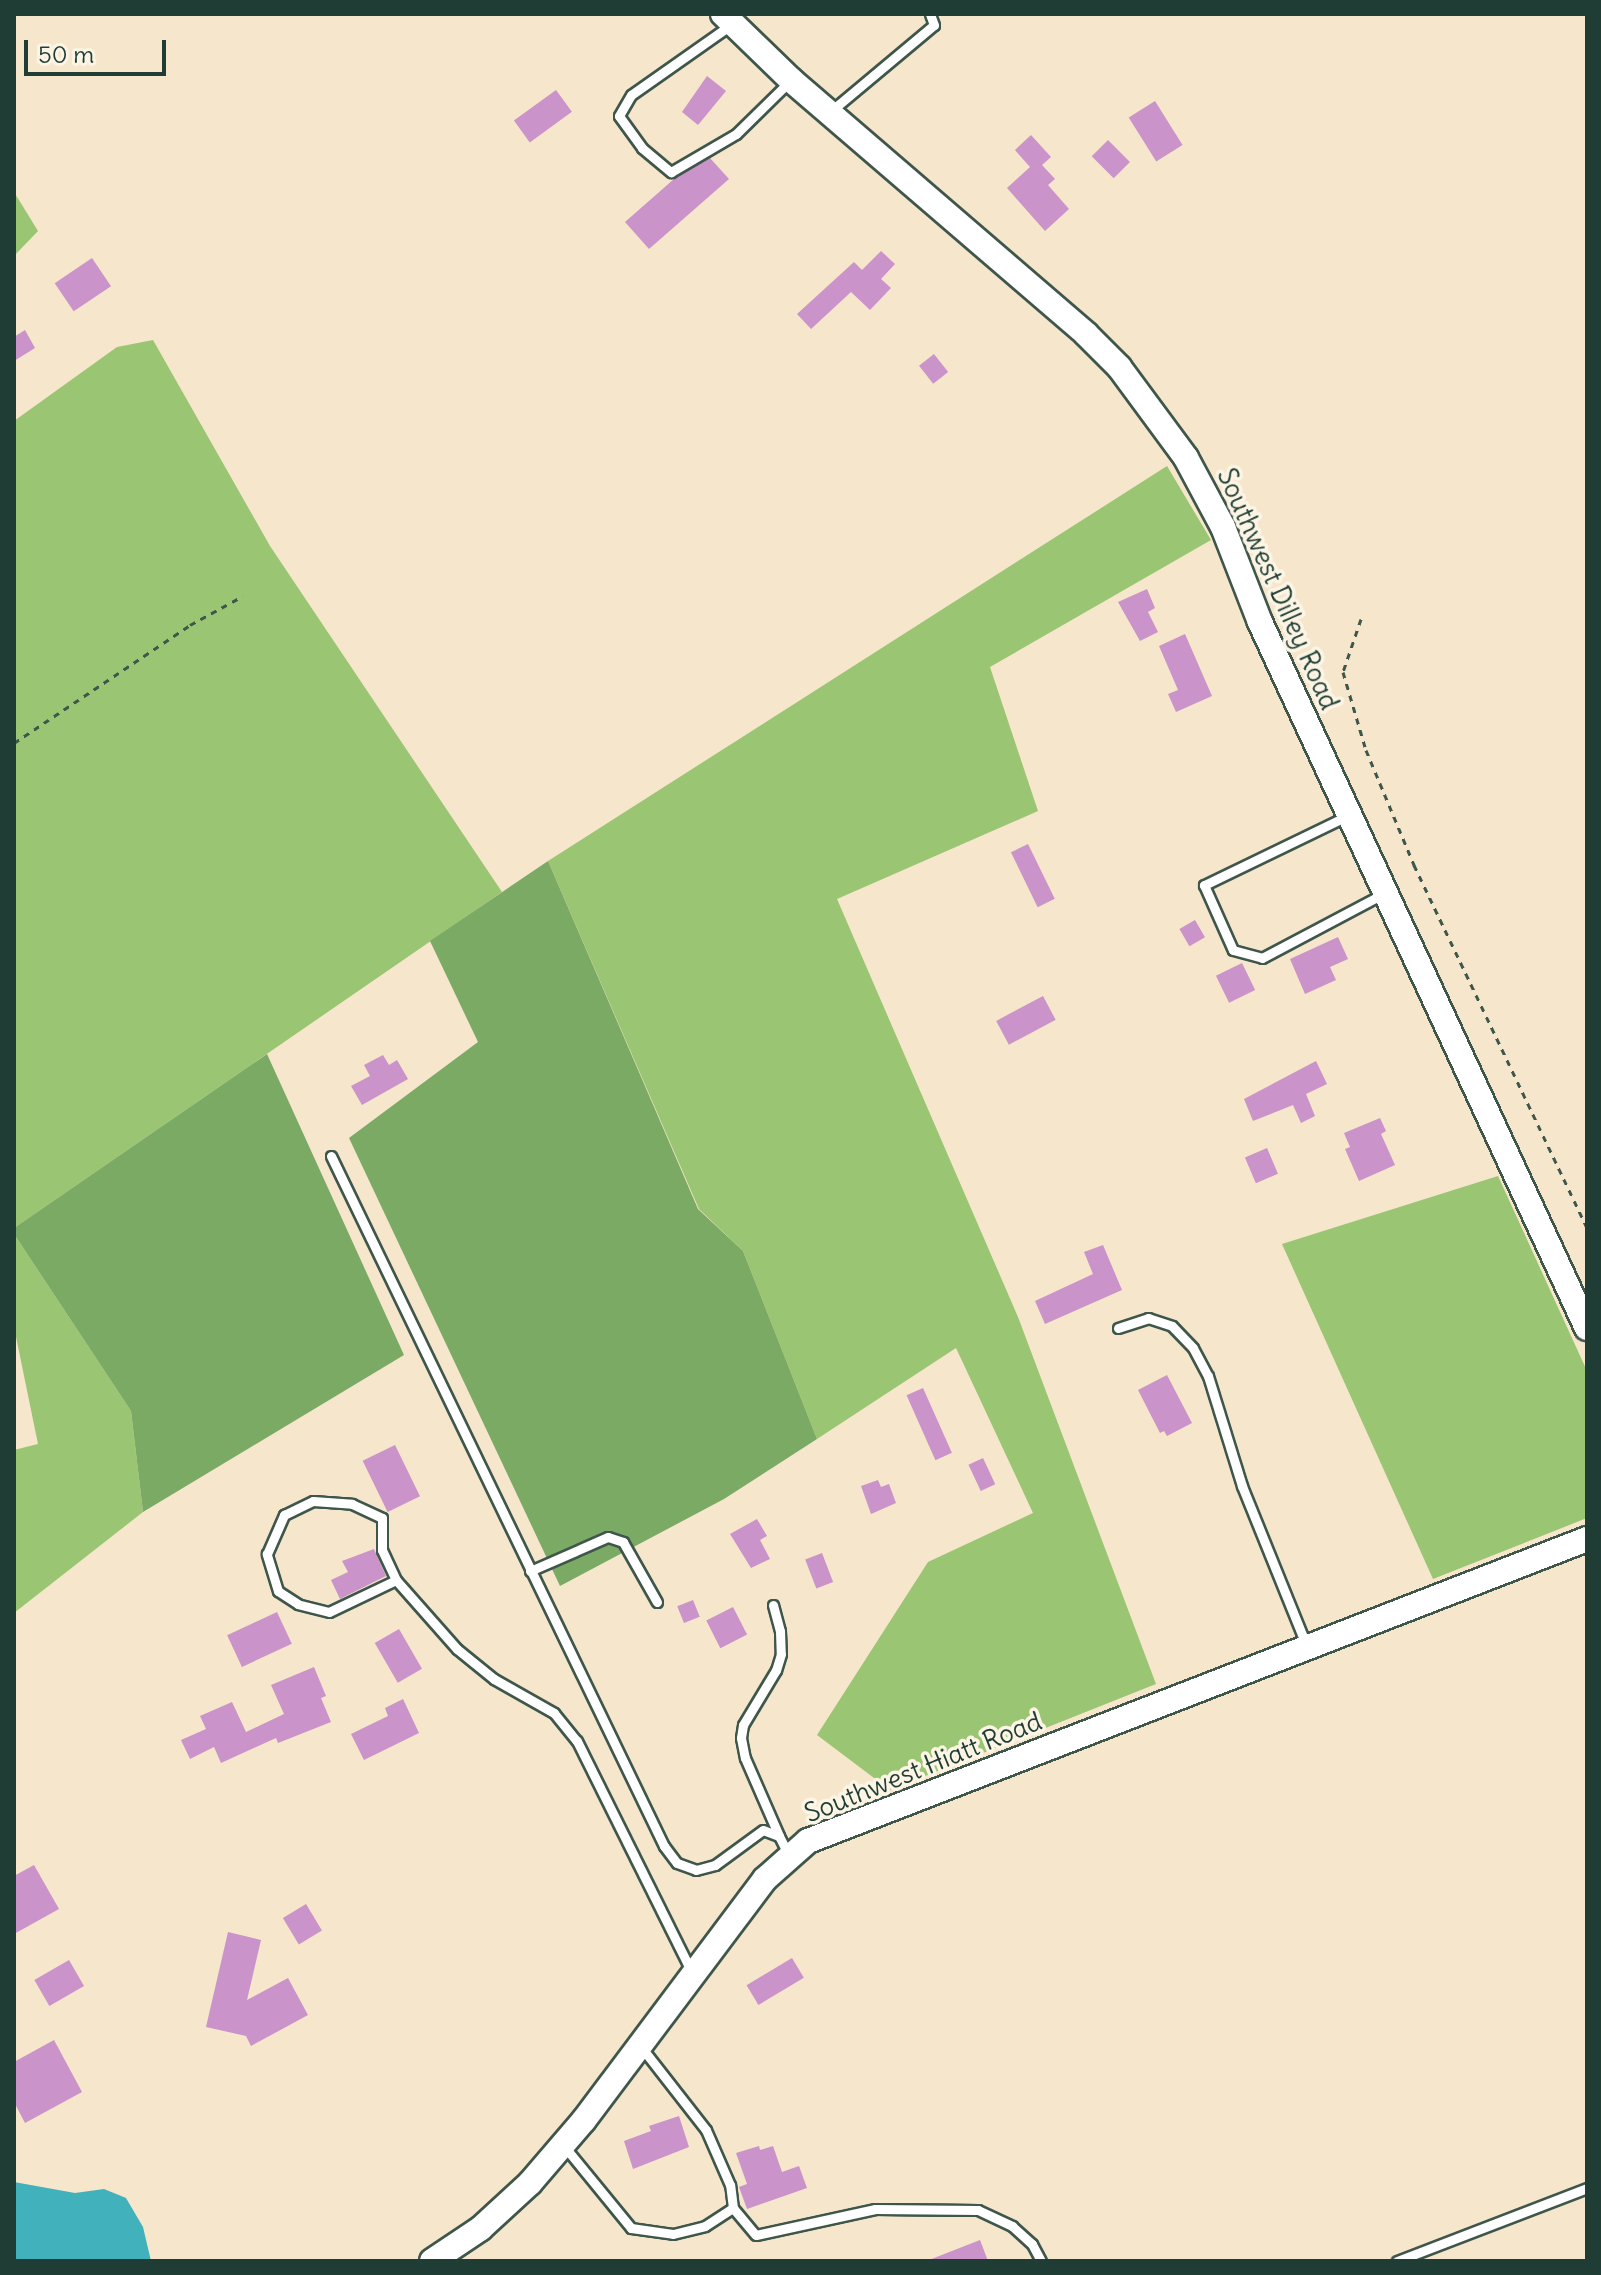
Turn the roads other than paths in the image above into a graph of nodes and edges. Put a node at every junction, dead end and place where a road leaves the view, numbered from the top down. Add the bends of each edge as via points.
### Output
1 (930, 14) edge
2 (728, 19) edge
3 (791, 80) junction
4 (831, 111) junction
5 (1350, 814) junction
6 (1386, 892) junction
7 (331, 1156) dead end
8 (1118, 1328) dead end
9 (1587, 1328) edge
10 (1587, 1539) edge
11 (530, 1571) junction
12 (396, 1580) junction
13 (657, 1602) dead end
14 (773, 1605) dead end
15 (1307, 1647) junction
16 (784, 1846) junction
17 (693, 1974) junction
18 (640, 2045) junction
19 (564, 2145) junction
20 (1587, 2188) edge
21 (733, 2208) junction
22 (432, 2261) edge
23 (1041, 2261) edge
24 (1397, 2261) edge

1 - 4 lane via 934,25
2 - 3 street, Southwest Dilley Road
2 - 3 lane via 631,95 619,116 642,148 671,172 736,134
3 - 4 street, Southwest Dilley Road
4 - 5 street, Southwest Dilley Road via 1086,334 1156,413 1223,527 1260,622
5 - 6 street, Southwest Dilley Road
5 - 6 lane via 1204,885 1227,937 1233,950 1262,958
6 - 9 street, Southwest Dilley Road
7 - 11 lane
8 - 15 lane via 1148,1318 1172,1326 1193,1348 1208,1376 1242,1486
10 - 15 street, Southwest Hiatt Road
11 - 13 lane via 608,1537 623,1542
11 - 16 lane via 651,1821 677,1863 696,1870 715,1865 763,1830
12 - 12 lane via 382,1550 382,1518 352,1504 313,1501 284,1515 267,1554 278,1591 298,1604 329,1612
12 - 17 lane via 457,1649 494,1679 554,1713 577,1741
14 - 16 lane via 781,1654 741,1738
15 - 16 street, Southwest Hiatt Road
16 - 17 street, Southwest Hiatt Road
17 - 18 street, Southwest Hiatt Road
18 - 19 street, Southwest Hiatt Road
18 - 21 lane via 706,2130 730,2185
19 - 21 lane via 631,2228 673,2234 705,2226
19 - 22 street, Southwest Hiatt Road via 480,2229
20 - 24 lane
21 - 23 lane via 756,2235 875,2209 978,2210 1012,2226

